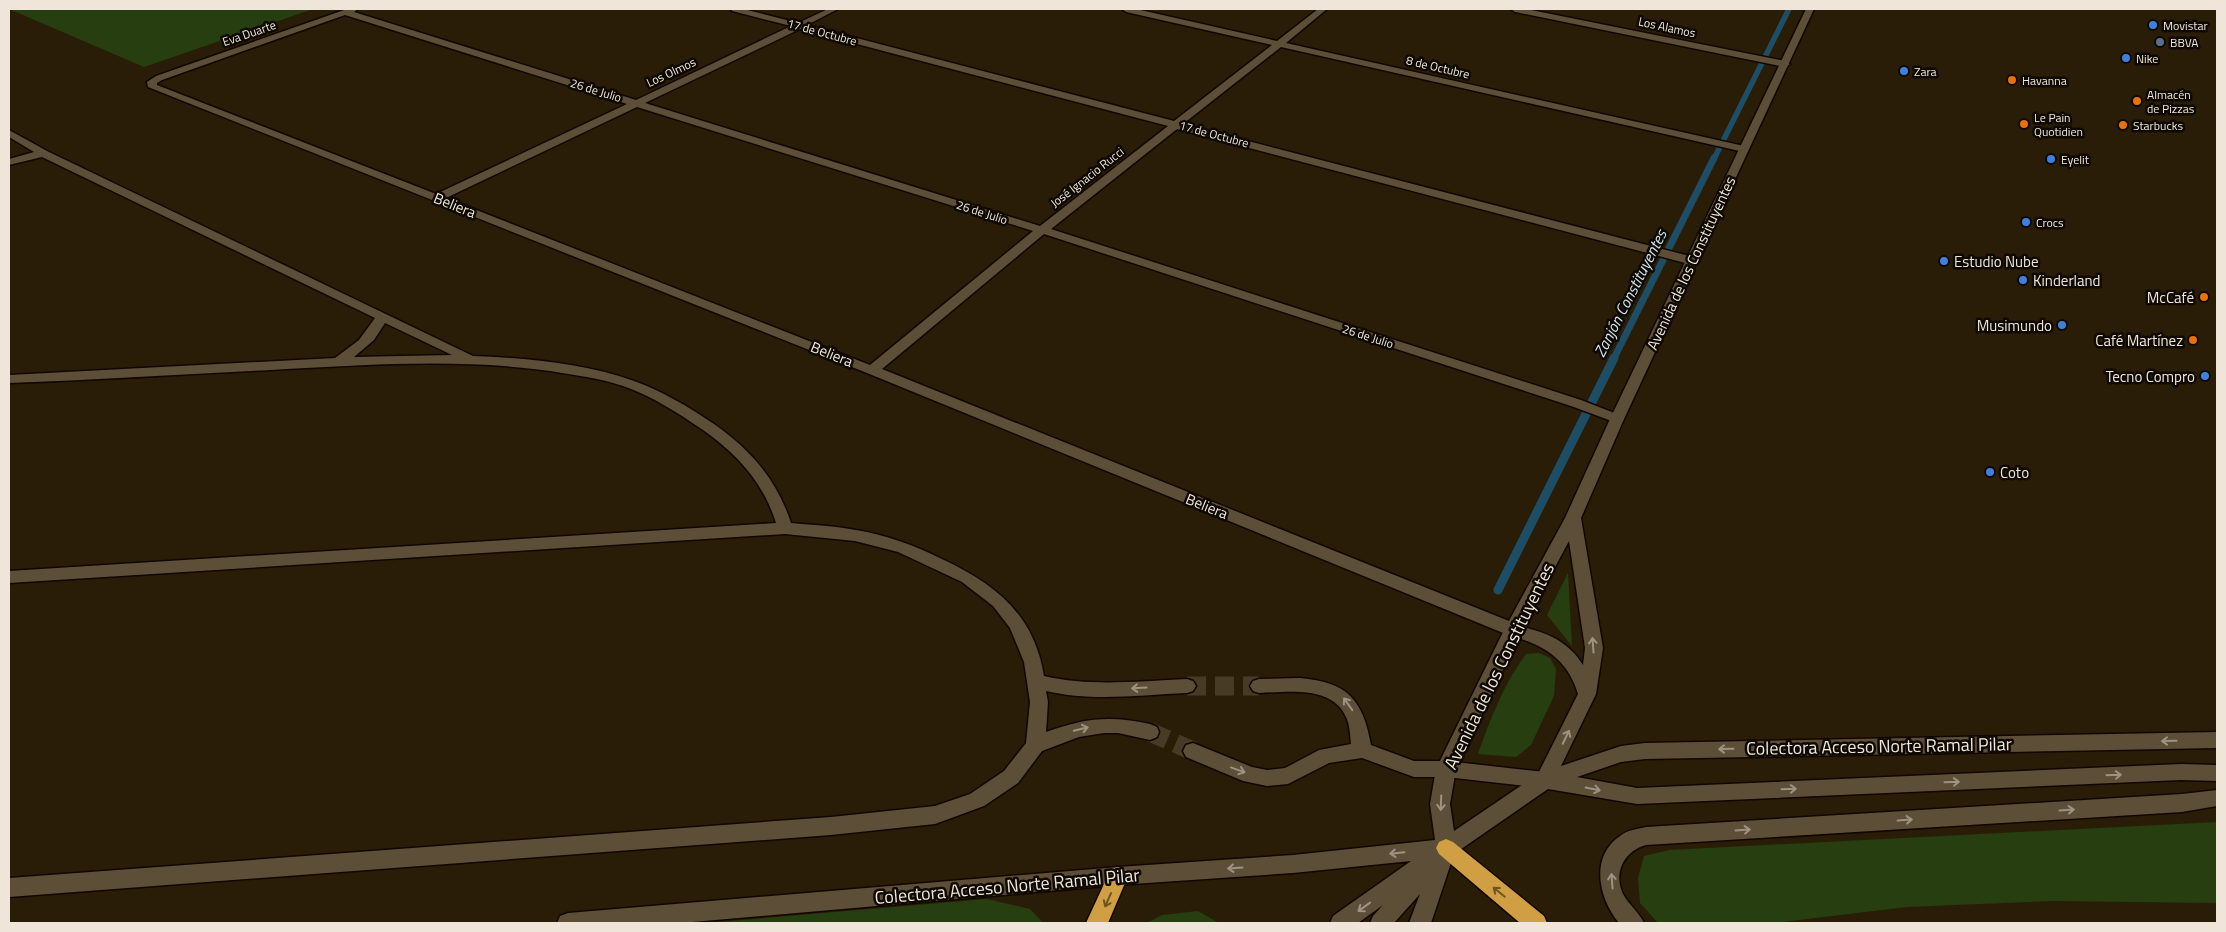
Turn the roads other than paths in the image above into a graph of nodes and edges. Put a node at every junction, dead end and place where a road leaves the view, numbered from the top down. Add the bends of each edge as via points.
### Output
1 (735, 9) edge
2 (834, 9) edge
3 (1126, 9) edge
4 (1323, 9) edge
5 (1515, 9) edge
6 (1810, 9) edge
7 (350, 10) edge
8 (799, 25) junction
9 (1279, 43) junction
10 (1785, 64) junction
11 (152, 82) joint
12 (636, 102) junction
13 (1176, 124) junction
14 (9, 133) edge
15 (1740, 148) junction
16 (43, 153) junction
17 (9, 162) edge
18 (437, 198) junction
19 (1042, 230) junction
20 (1687, 260) junction
21 (382, 317) junction
22 (471, 359) junction
23 (338, 362) junction
24 (872, 370) junction
25 (9, 379) edge
26 (1611, 416) junction
27 (1573, 518) junction
28 (785, 528) junction
29 (9, 577) edge
30 (1513, 630) junction
31 (1036, 681) junction
32 (1187, 686) tunnel mouth
33 (1259, 686) tunnel mouth
34 (1587, 694) junction
35 (1150, 732) tunnel mouth
36 (2217, 740) edge
37 (1035, 745) junction
38 (1362, 750) junction
39 (1193, 751) tunnel mouth
40 (1446, 769) junction
41 (2217, 773) edge
42 (1545, 780) junction
43 (2217, 798) edge
44 (1446, 848) junction
45 (1118, 876) junction
46 (9, 888) edge
47 (568, 923) edge
48 (1097, 923) edge
49 (1342, 923) edge
50 (1381, 923) edge
51 (1420, 923) edge
52 (1536, 923) edge
53 (1634, 923) edge

1 - 8 street, 17 de Octubre
2 - 8 street, Los Olmos
3 - 9 street, 8 de Octubre
4 - 9 street, José Ignacio Rucci
5 - 10 street, Los Alamos
6 - 10 street, Avenida de los Constituyentes
7 - 11 street, Eva Duarte
7 - 12 street, 26 de Julio
8 - 12 street, Los Olmos
8 - 13 street, 17 de Octubre
9 - 13 street, José Ignacio Rucci
9 - 15 street, 8 de Octubre
10 - 15 street, Avenida de los Constituyentes
11 - 18 street, Beliera via 153,87
12 - 18 street, Los Olmos
12 - 19 street, 26 de Julio
13 - 19 street, José Ignacio Rucci
13 - 20 street, 17 de Octubre
14 - 16 street
15 - 20 street, Avenida de los Constituyentes
16 - 17 street
16 - 21 street
18 - 24 street, Beliera
19 - 24 street, José Ignacio Rucci
19 - 26 street, 26 de Julio
20 - 26 street, Avenida de los Constituyentes
21 - 22 street
21 - 23 street via 365,342
22 - 23 street
22 - 28 street via 593,374 636,386 673,403 729,441 758,468 778,502
23 - 25 street
24 - 30 street, Beliera
26 - 27 street, Avenida de los Constituyentes
27 - 30 street, Avenida de los Constituyentes
34 -> 27 street via 1594,648
28 - 29 street
28 - 31 street via 855,535 903,547 968,578 999,602 1017,625 1033,662
30 - 34 street, Beliera via 1554,644 1571,661
30 - 40 street, Avenida de los Constituyentes
32 -> 31 street via 1097,690 1065,688
31 - 37 street via 1039,702
38 -> 33 street via 1355,716 1342,697 1320,686
42 -> 34 street
37 -> 35 street via 1082,728 1111,724
36 -> 42 street, Colectora Acceso Norte Ramal Pilar via 1645,751 1621,754
37 - 46 street via 1010,777 977,800 935,815 831,826
39 -> 38 street via 1267,778 1288,776 1326,756
38 - 40 street via 1414,769
40 - 42 street
40 -> 44 street, Avenida de los Constituyentes via 1440,804
42 -> 41 street via 1638,796
42 - 44 street
53 -> 43 street via 1614,898 1611,868 1616,851 1629,840 1646,836 2182,803
44 -> 45 street, Colectora Acceso Norte Ramal Pilar via 1293,864
44 -> 49 street
44 - 50 street
44 - 51 street
52 -> 44 highway
45 - 47 street, Colectora Acceso Norte Ramal Pilar
45 -> 48 highway

